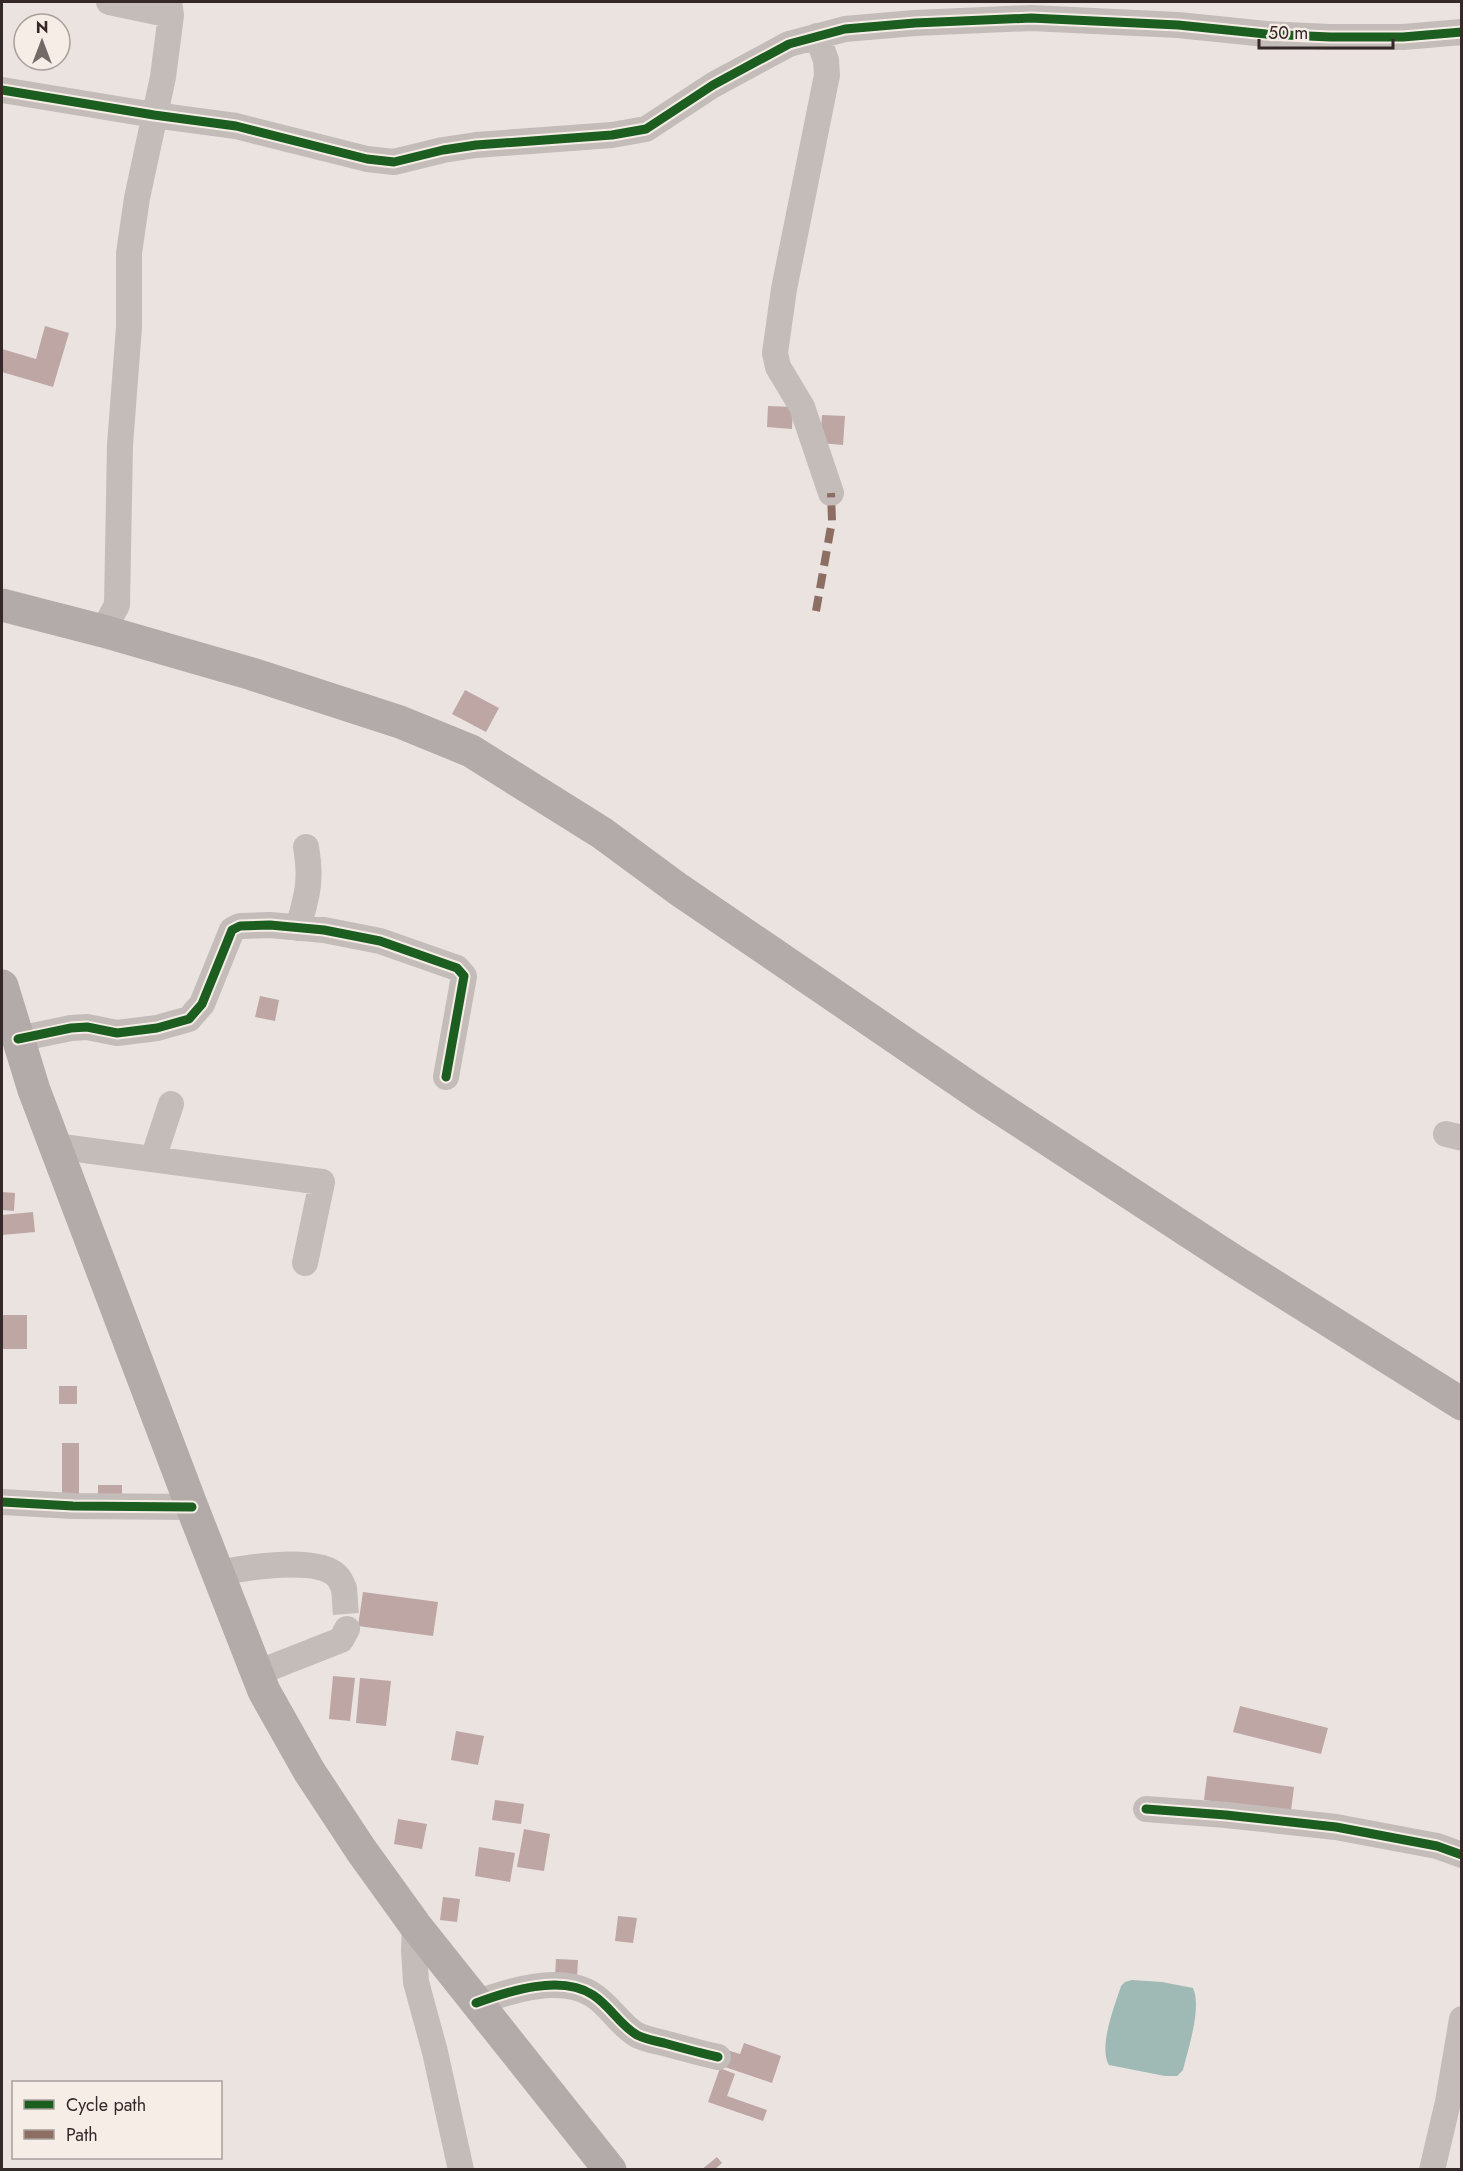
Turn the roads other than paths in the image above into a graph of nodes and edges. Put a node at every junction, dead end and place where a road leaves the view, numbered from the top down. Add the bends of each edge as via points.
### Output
1 (109, 2) edge
2 (170, 8) edge
3 (1461, 32) edge
4 (817, 36) junction
5 (2, 90) edge
6 (153, 115) junction
7 (831, 493) dead end
8 (2, 605) edge
9 (103, 631) junction
10 (306, 847) dead end
11 (298, 928) junction
12 (2, 986) edge
13 (18, 1039) junction
14 (446, 1077) dead end
15 (171, 1104) dead end
16 (55, 1146) junction
17 (153, 1159) junction
18 (305, 1263) dead end
19 (1461, 1404) edge
20 (2, 1502) edge
21 (192, 1507) junction
22 (218, 1573) junction
23 (344, 1588) tunnel mouth
24 (346, 1629) dead end
25 (257, 1673) junction
26 (1146, 1809) dead end
27 (1461, 1855) edge
28 (415, 1925) junction
29 (476, 2003) junction
30 (1461, 2019) edge
31 (718, 2057) dead end
32 (462, 2169) edge
33 (610, 2169) edge
34 (1432, 2169) edge

1 - 2 street
2 - 6 street via 163,77
3 - 4 street via 1330,37 1031,18 915,22
4 - 6 street via 789,44 713,85 646,129 476,145 394,162 367,159 236,126
4 - 7 street via 827,75 784,289 776,353 778,367 802,407
5 - 6 street
6 - 9 street via 129,253 117,605
8 - 9 main road
9 - 19 main road via 400,722 471,752 602,833 987,1099
10 - 11 street via 310,870 308,894
11 - 13 street via 270,925 232,930 202,1004 189,1019 117,1033 87,1027
11 - 14 street via 380,941 458,968 464,976
12 - 13 main road
13 - 16 main road
15 - 17 street
16 - 17 street
16 - 21 main road
17 - 18 street via 321,1182
20 - 21 street
21 - 22 main road
22 - 23 street via 273,1565 321,1567 337,1575
22 - 25 main road
24 - 25 street via 341,1640
25 - 28 main road via 309,1771
26 - 27 street via 1336,1827 1437,1846
28 - 29 main road
28 - 32 street via 416,1982
29 - 31 street via 547,1985 579,1989 592,1994 640,2037
29 - 33 main road
30 - 34 street

